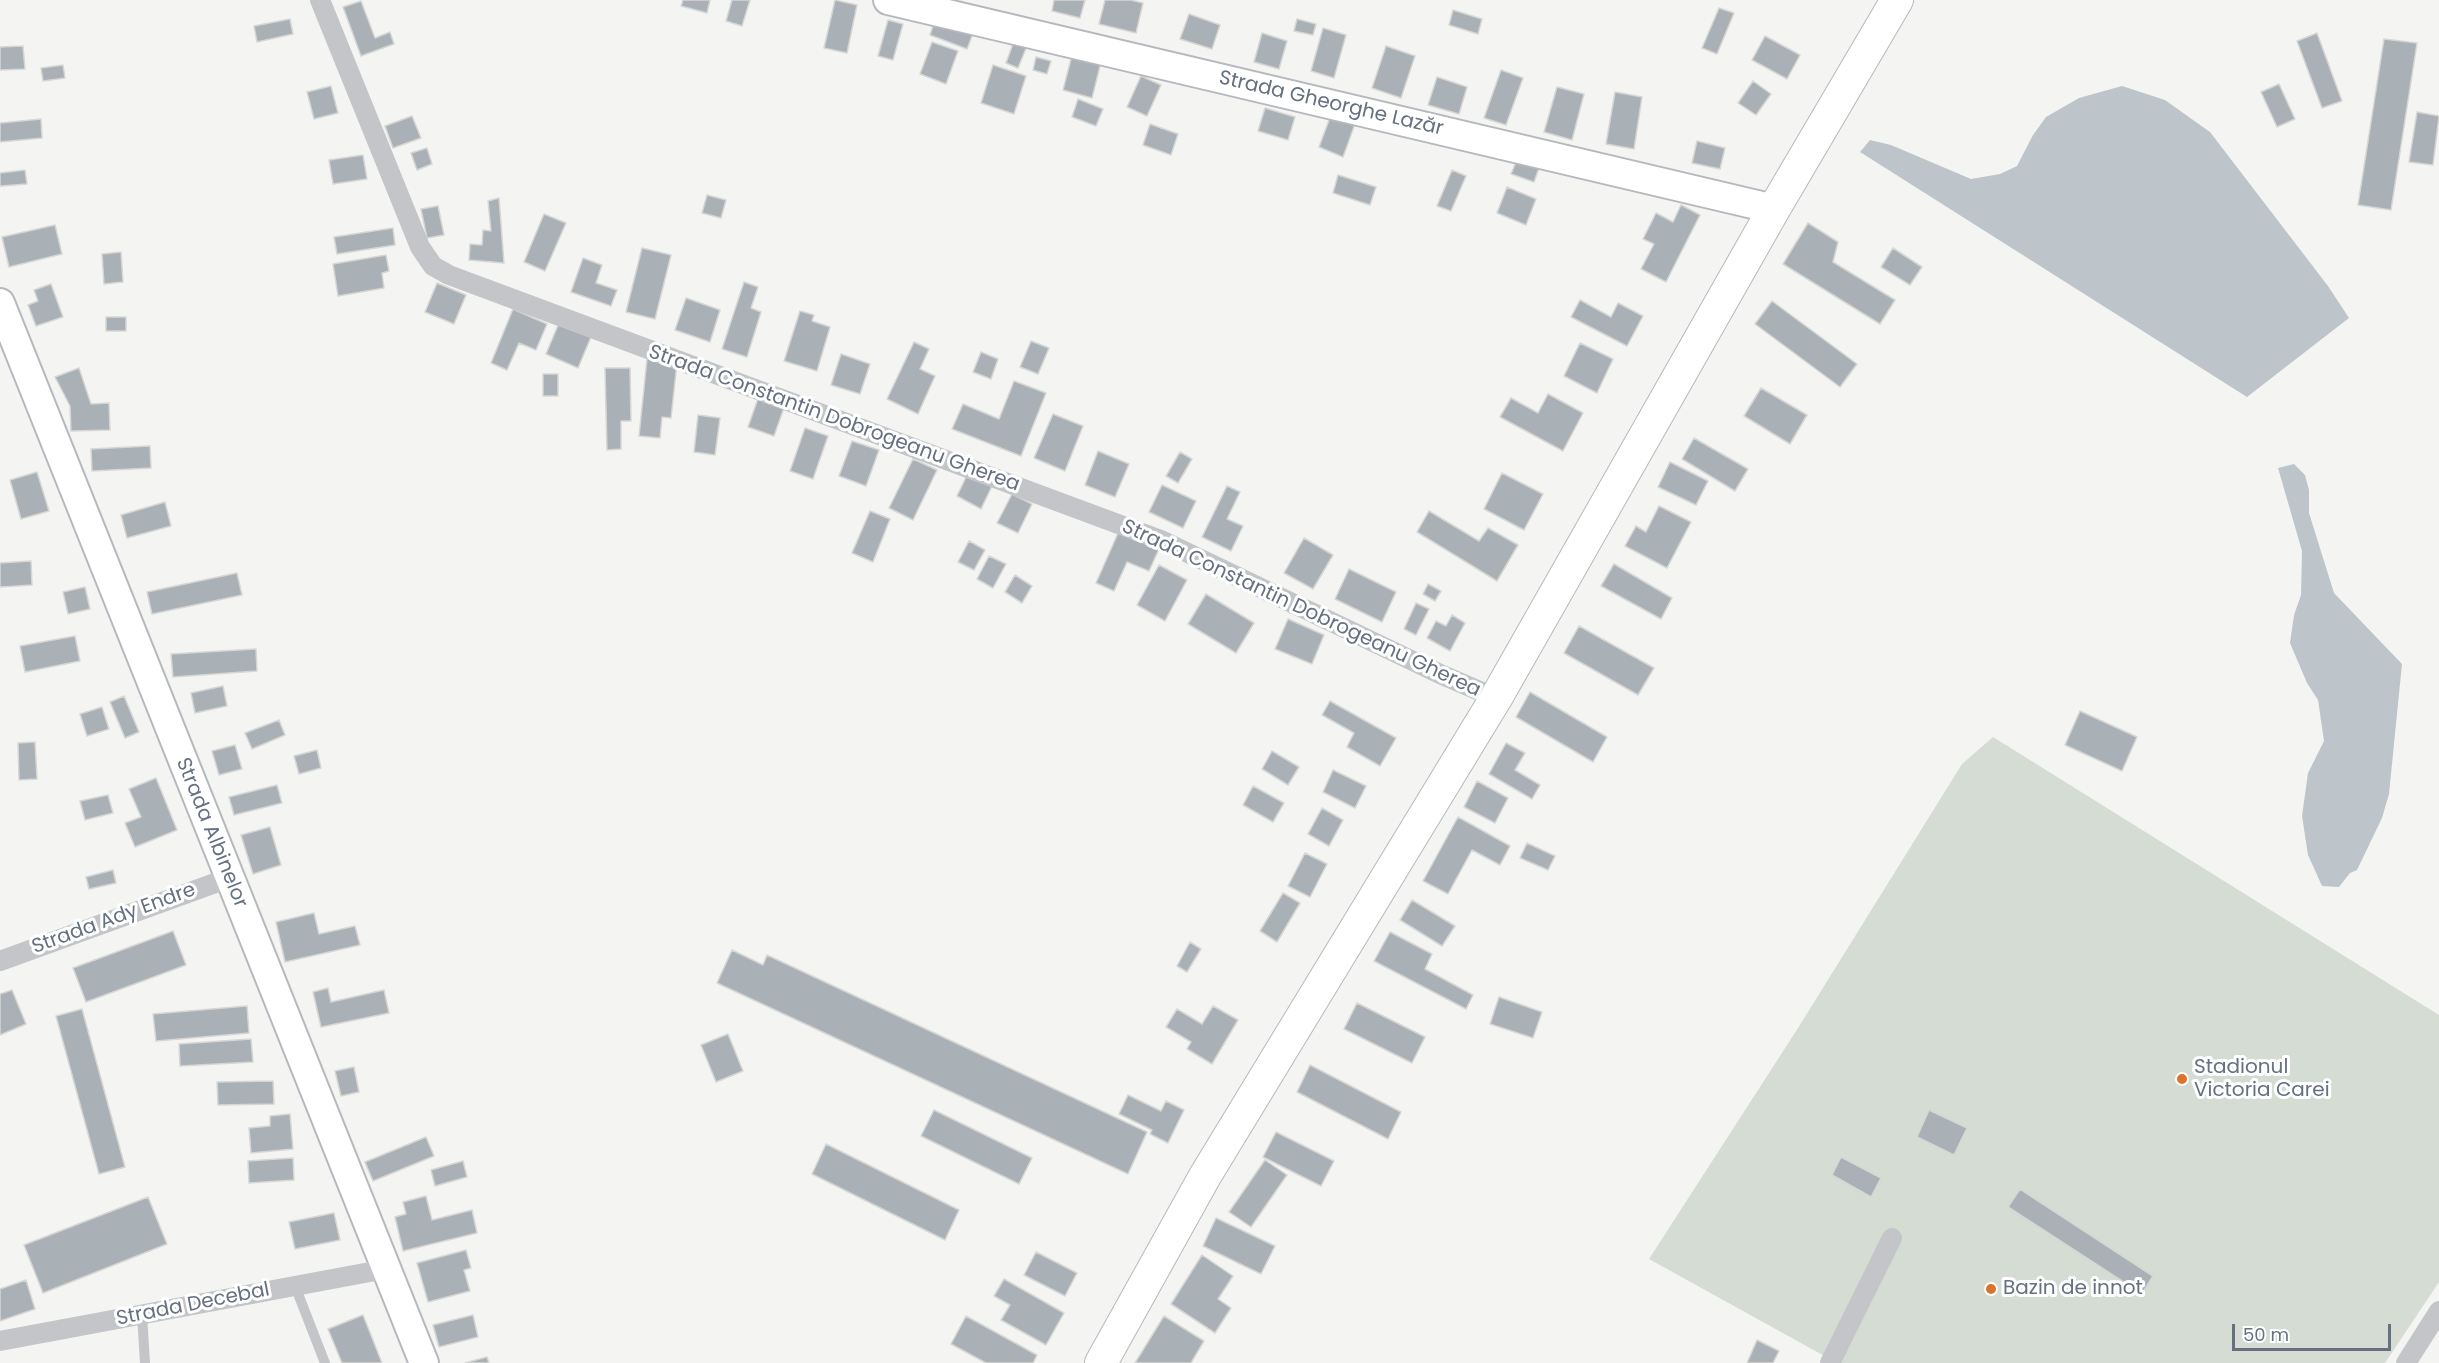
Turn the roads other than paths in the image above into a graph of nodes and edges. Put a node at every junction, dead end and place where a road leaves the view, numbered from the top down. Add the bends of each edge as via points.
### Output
1 (320, 0) edge
2 (888, 0) edge
3 (1897, 0) edge
4 (1774, 208) junction
5 (0, 303) edge
6 (1496, 698) junction
7 (229, 878) junction
8 (0, 961) edge
9 (1892, 1238) dead end
10 (386, 1269) junction
11 (295, 1286) junction
12 (2439, 1311) edge
13 (142, 1314) junction
14 (0, 1341) edge
15 (145, 1363) edge
16 (325, 1363) edge
17 (424, 1363) edge
18 (1101, 1363) edge
19 (1830, 1363) edge
20 (2406, 1363) edge

1 - 6 street, Strada Constantin Dobrogeanu Gherea via 420,247 433,266 1161,540
2 - 4 street, Strada Gheorghe Lazăr
3 - 4 main road
4 - 6 main road
5 - 7 street, Strada Albinelor
6 - 18 main road via 1204,1176
7 - 8 street, Strada Ady Endre
7 - 10 street, Strada Albinelor
9 - 19 street
10 - 11 street, Strada Decebal
10 - 17 street, Strada Albinelor
11 - 13 street, Strada Decebal
11 - 16 lane
12 - 20 street
13 - 14 street, Strada Decebal
13 - 15 lane

